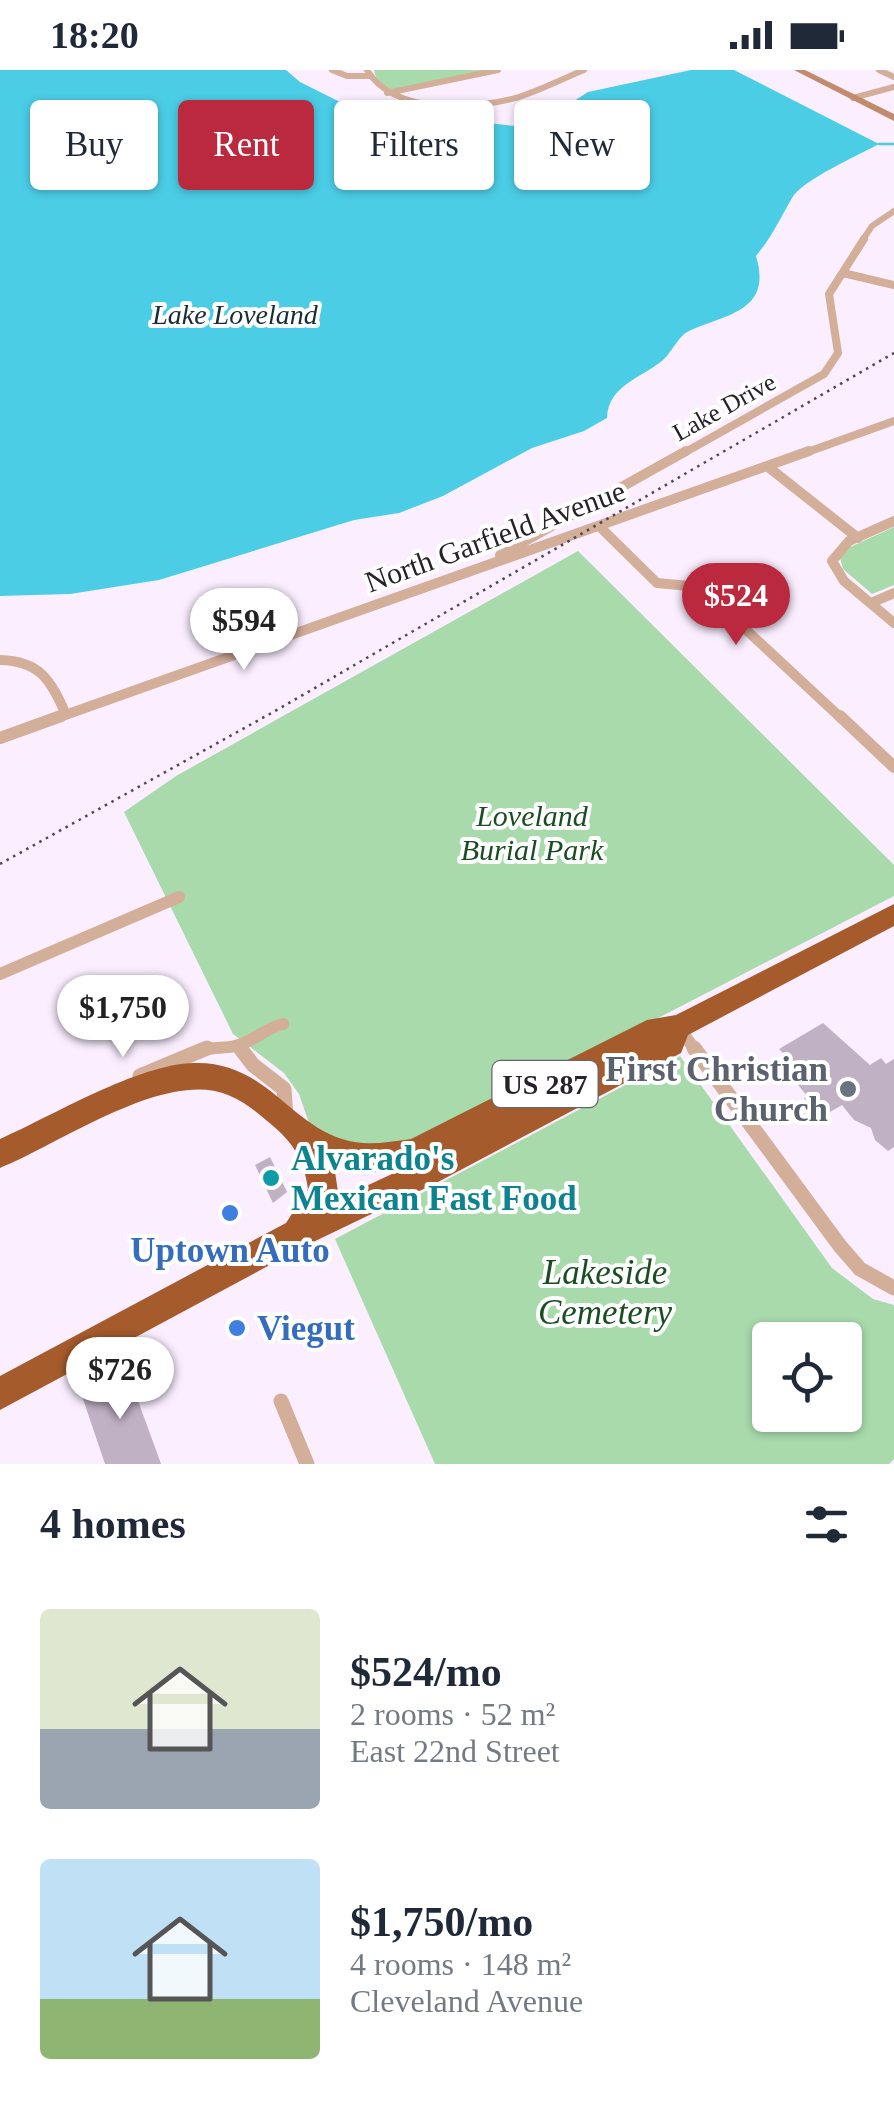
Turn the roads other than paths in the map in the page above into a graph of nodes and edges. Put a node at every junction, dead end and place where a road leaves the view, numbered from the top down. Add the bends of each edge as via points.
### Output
1 (332, 70) edge
2 (498, 70) edge
3 (584, 70) edge
4 (798, 70) edge
5 (879, 70) edge
6 (368, 73) edge
7 (894, 77) edge
8 (894, 88) edge
9 (387, 93) junction
10 (853, 98) junction
11 (894, 118) edge
12 (894, 211) edge
13 (843, 273) junction
14 (894, 285) edge
15 (894, 421) edge
16 (767, 466) junction
17 (894, 522) edge
18 (600, 526) junction
19 (858, 538) junction
20 (474, 570) junction
21 (894, 593) edge
22 (871, 604) junction
23 (894, 622) edge
24 (0, 660) edge
25 (66, 715) junction
26 (0, 738) edge
27 (894, 767) edge
28 (178, 897) dead end
29 (894, 914) edge
30 (0, 974) edge
31 (283, 1024) dead end
32 (679, 1027) junction
33 (238, 1046) junction
34 (295, 1126) junction
35 (36, 1138) junction
36 (0, 1154) edge
37 (296, 1234) junction
38 (894, 1288) edge
39 (0, 1394) edge
40 (281, 1401) dead end
41 (307, 1464) edge

1 - 6 street
2 - 9 street
3 - 9 street via 502,101 418,102
4 - 10 main road
5 - 7 street
6 - 9 street
8 - 10 street
10 - 11 main road
12 - 13 street, Lake Drive via 877,221
13 - 14 street
13 - 20 street, Lake Drive via 828,297 838,353 824,374
15 - 16 street, North Garfield Avenue
16 - 18 street, North Garfield Avenue
16 - 19 street
17 - 19 street
18 - 20 street, North Garfield Avenue
18 - 27 street via 657,583 700,586
19 - 22 street via 838,549 832,561 837,574
20 - 25 street, North Garfield Avenue
21 - 22 street
22 - 23 street
24 - 25 street via 43,669
25 - 26 street, North Garfield Avenue
28 - 30 street
29 - 32 highway, US 287
31 - 33 street
32 - 34 highway, US 287 via 656,1028 390,1159 349,1158
32 - 37 highway, US 287 via 671,1044
32 - 38 street via 840,1246 860,1269
33 - 34 street via 284,1089
33 - 35 street via 212,1046 118,1086 47,1120
34 - 35 highway, US 287 via 260,1094 234,1082 181,1076
34 - 37 highway via 319,1164 323,1192
35 - 36 highway, US 287
37 - 39 highway, US 287
40 - 41 street

